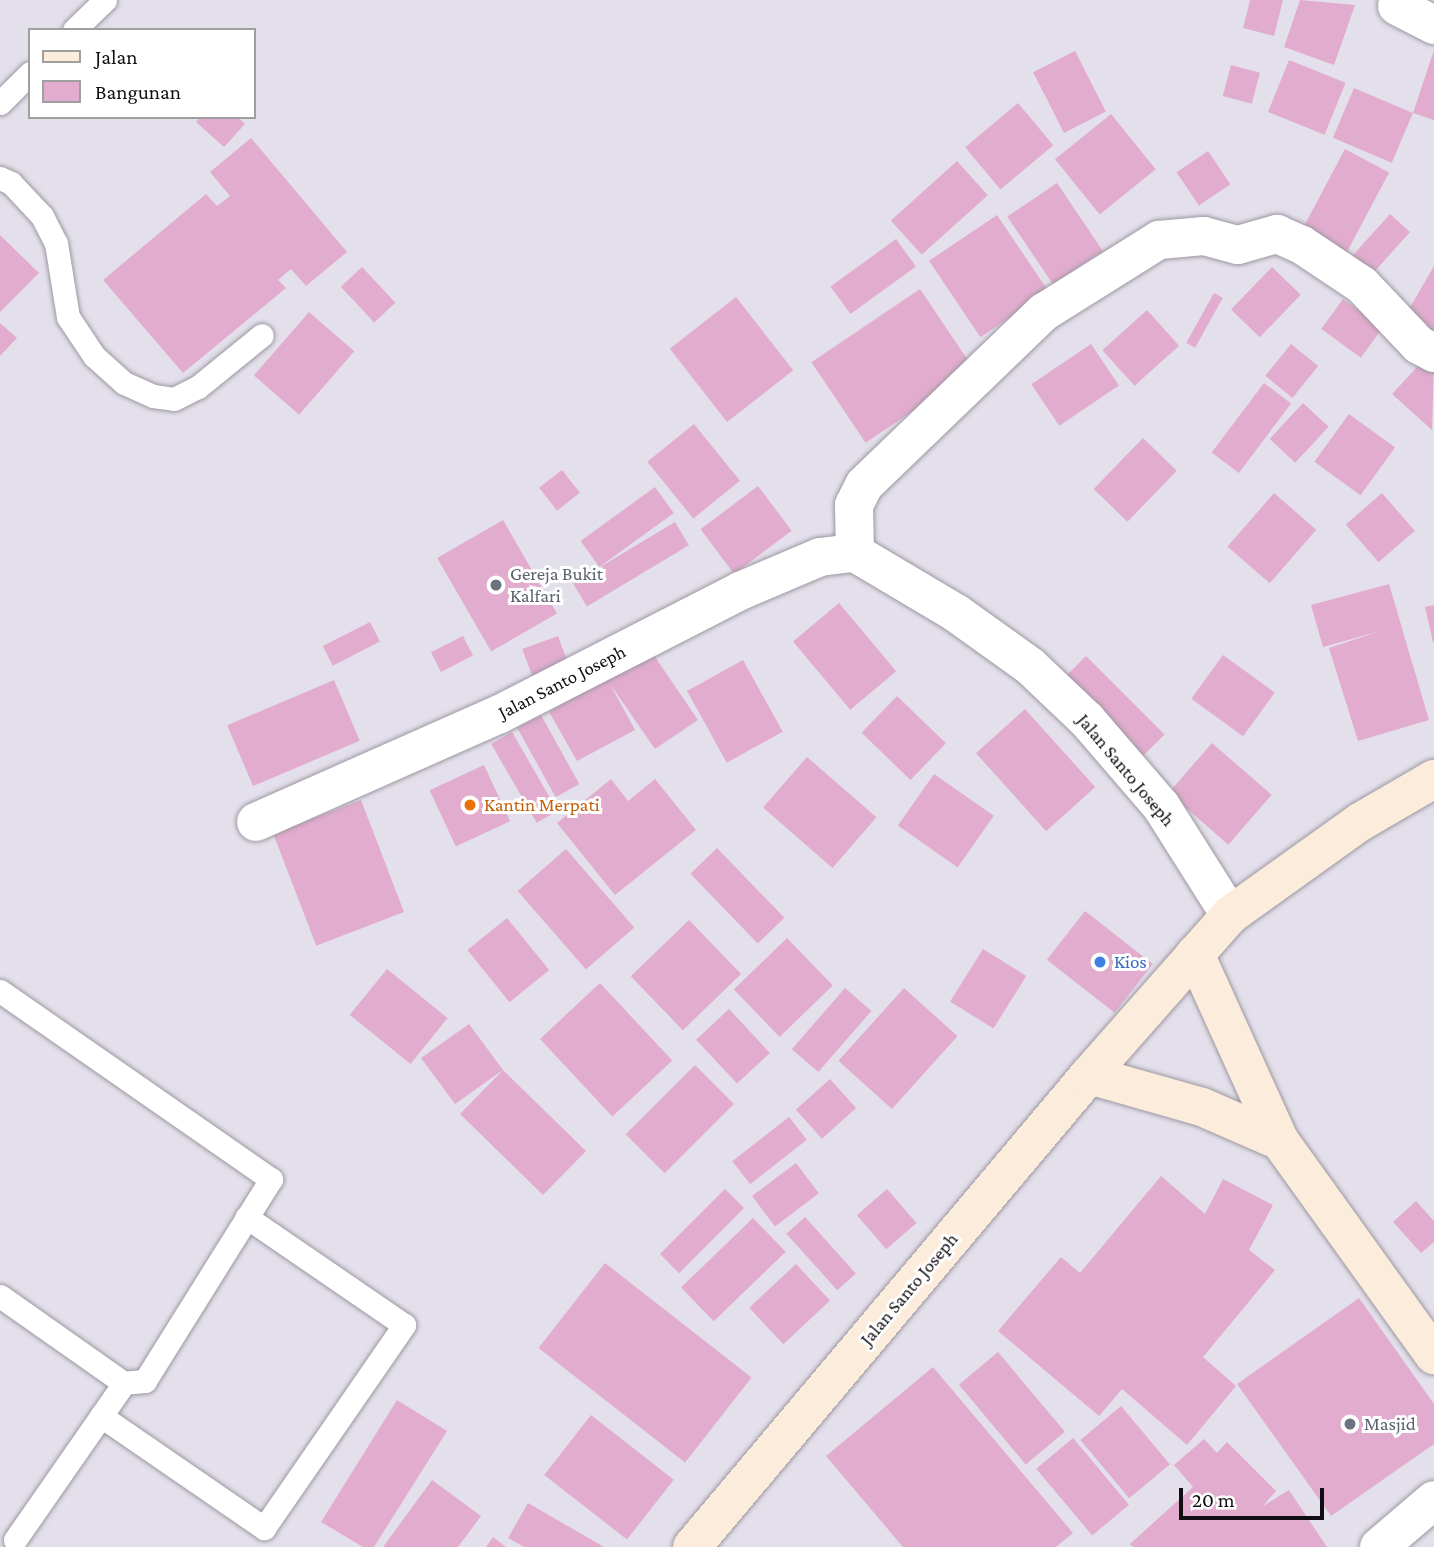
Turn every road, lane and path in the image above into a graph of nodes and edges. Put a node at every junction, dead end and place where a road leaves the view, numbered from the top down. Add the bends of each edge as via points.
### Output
1 (105, 0) edge
2 (1397, 6) dead end
3 (1434, 25) edge
4 (76, 28) edge
5 (28, 75) edge
6 (0, 103) edge
7 (0, 178) edge
8 (262, 335) dead end
9 (1434, 353) edge
10 (855, 553) junction
11 (1434, 779) edge
12 (256, 822) dead end
13 (1230, 915) junction
14 (1195, 954) junction
15 (0, 991) edge
16 (1089, 1075) junction
17 (1280, 1141) junction
18 (246, 1217) junction
19 (0, 1296) edge
20 (1434, 1355) edge
21 (124, 1382) junction
22 (101, 1416) junction
23 (1434, 1500) edge
24 (13, 1539) edge
25 (692, 1547) edge
26 (1379, 1547) edge

1 - 4 lane
2 - 3 street
5 - 6 lane
7 - 8 lane via 11,183 42,216 56,243 68,317 94,356 124,383 153,397 174,399 198,387
9 - 10 street via 1419,345 1362,285 1277,234 1238,245 1204,236 1159,240 1044,312 864,485 854,505
10 - 12 street, Jalan Santo Joseph via 820,557 740,590 498,715
10 - 13 street, Jalan Santo Joseph via 956,614 1030,666 1087,720 1161,806
11 - 13 main road via 1360,822
13 - 14 main road, Jalan Santo Joseph
14 - 16 main road, Jalan Santo Joseph
14 - 17 main road
15 - 18 lane via 271,1179
16 - 17 main road via 1202,1107
16 - 25 main road, Jalan Santo Joseph
17 - 20 main road
18 - 21 lane via 145,1381
18 - 22 lane via 404,1325 264,1528
19 - 21 lane
21 - 22 lane
22 - 24 lane
23 - 26 street

